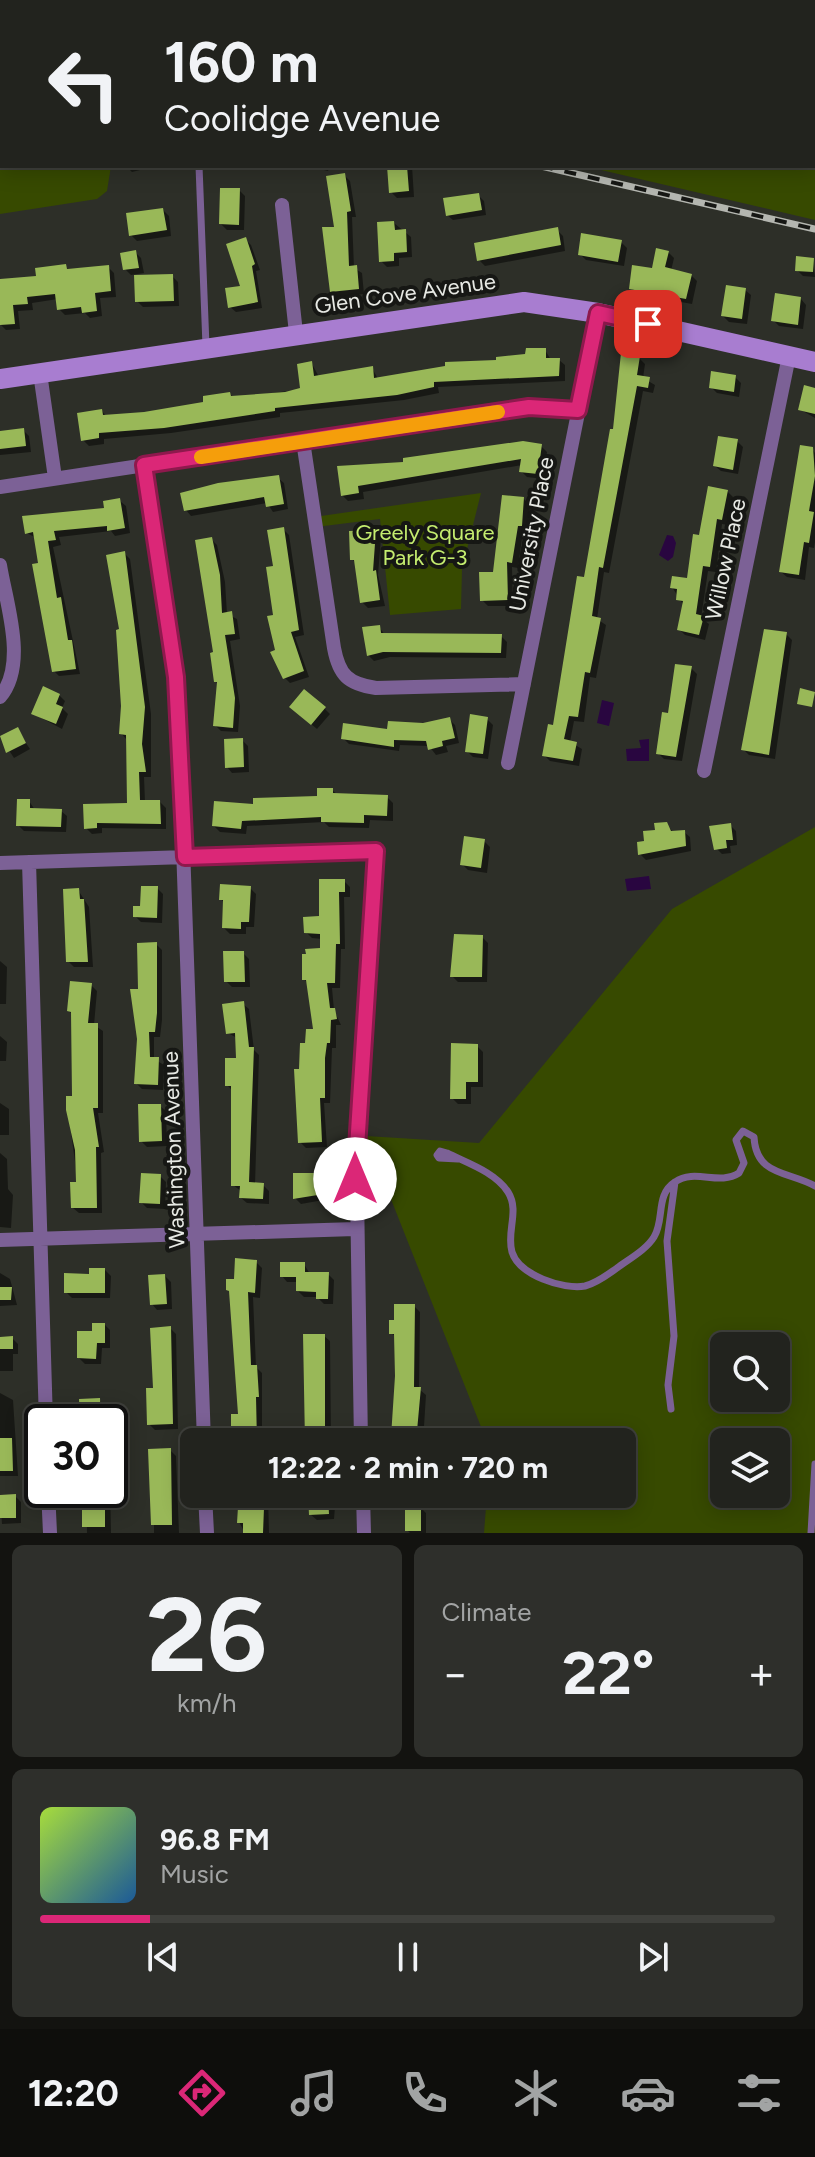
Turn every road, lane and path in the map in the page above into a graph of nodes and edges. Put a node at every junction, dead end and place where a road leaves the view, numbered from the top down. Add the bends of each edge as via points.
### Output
1 (199, 168) edge
2 (282, 205) dead end
3 (598, 313) junction
4 (296, 333) junction
5 (206, 348) junction
6 (789, 356) junction
7 (815, 362) edge
8 (40, 373) junction
9 (0, 379) edge
10 (578, 410) junction
11 (303, 441) junction
12 (144, 465) junction
13 (55, 478) junction
14 (0, 487) edge
15 (0, 565) edge
16 (524, 684) junction
17 (0, 697) edge
18 (508, 763) dead end
19 (704, 771) dead end
20 (185, 857) junction
21 (29, 862) junction
22 (0, 863) edge
23 (756, 1152) junction
24 (742, 1155) junction
25 (458, 1159) dead end
26 (675, 1182) junction
27 (815, 1186) edge
28 (355, 1229) junction
29 (198, 1234) junction
30 (40, 1239) junction
31 (0, 1240) edge
32 (45, 1404) edge
33 (671, 1409) dead end
34 (204, 1428) edge
35 (361, 1428) edge
36 (815, 1464) edge
37 (49, 1508) edge
38 (206, 1508) edge
39 (363, 1508) edge
40 (50, 1533) edge
41 (207, 1533) edge
42 (364, 1533) edge
43 (811, 1533) edge

1 - 5 lane
2 - 4 street
3 - 4 main road, Glen Cove Avenue via 507,303
3 - 6 main road, Glen Cove Avenue
3 - 10 street, University Place
4 - 5 main road, Glen Cove Avenue
5 - 8 main road, Glen Cove Avenue
6 - 7 main road, Glen Cove Avenue
6 - 19 street, Willow Place
8 - 9 main road, Glen Cove Avenue
8 - 13 street
10 - 11 street via 529,407
10 - 16 street, University Place
11 - 12 street
11 - 16 street via 342,675 356,685 376,688
12 - 13 street
12 - 20 street, Washington Avenue via 176,677
13 - 14 street
15 - 17 street via 14,666
16 - 18 street, University Place
20 - 21 street
20 - 28 street via 376,851 356,1130
20 - 29 street, Washington Avenue
21 - 22 street
21 - 30 street
23 - 24 lane
23 - 24 lane via 754,1137 743,1131 736,1140
23 - 27 lane via 768,1169
24 - 26 lane via 743,1168 733,1177 692,1175
25 - 26 lane via 487,1173 508,1192 514,1213 510,1244 517,1262 532,1273 573,1286 599,1280 644,1248 656,1234 664,1195
26 - 33 lane via 667,1241 674,1336
28 - 29 street
28 - 35 street
29 - 30 street
29 - 34 street, Washington Avenue
30 - 31 street
30 - 32 street
36 - 43 lane
37 - 40 street
38 - 41 street
39 - 42 street

